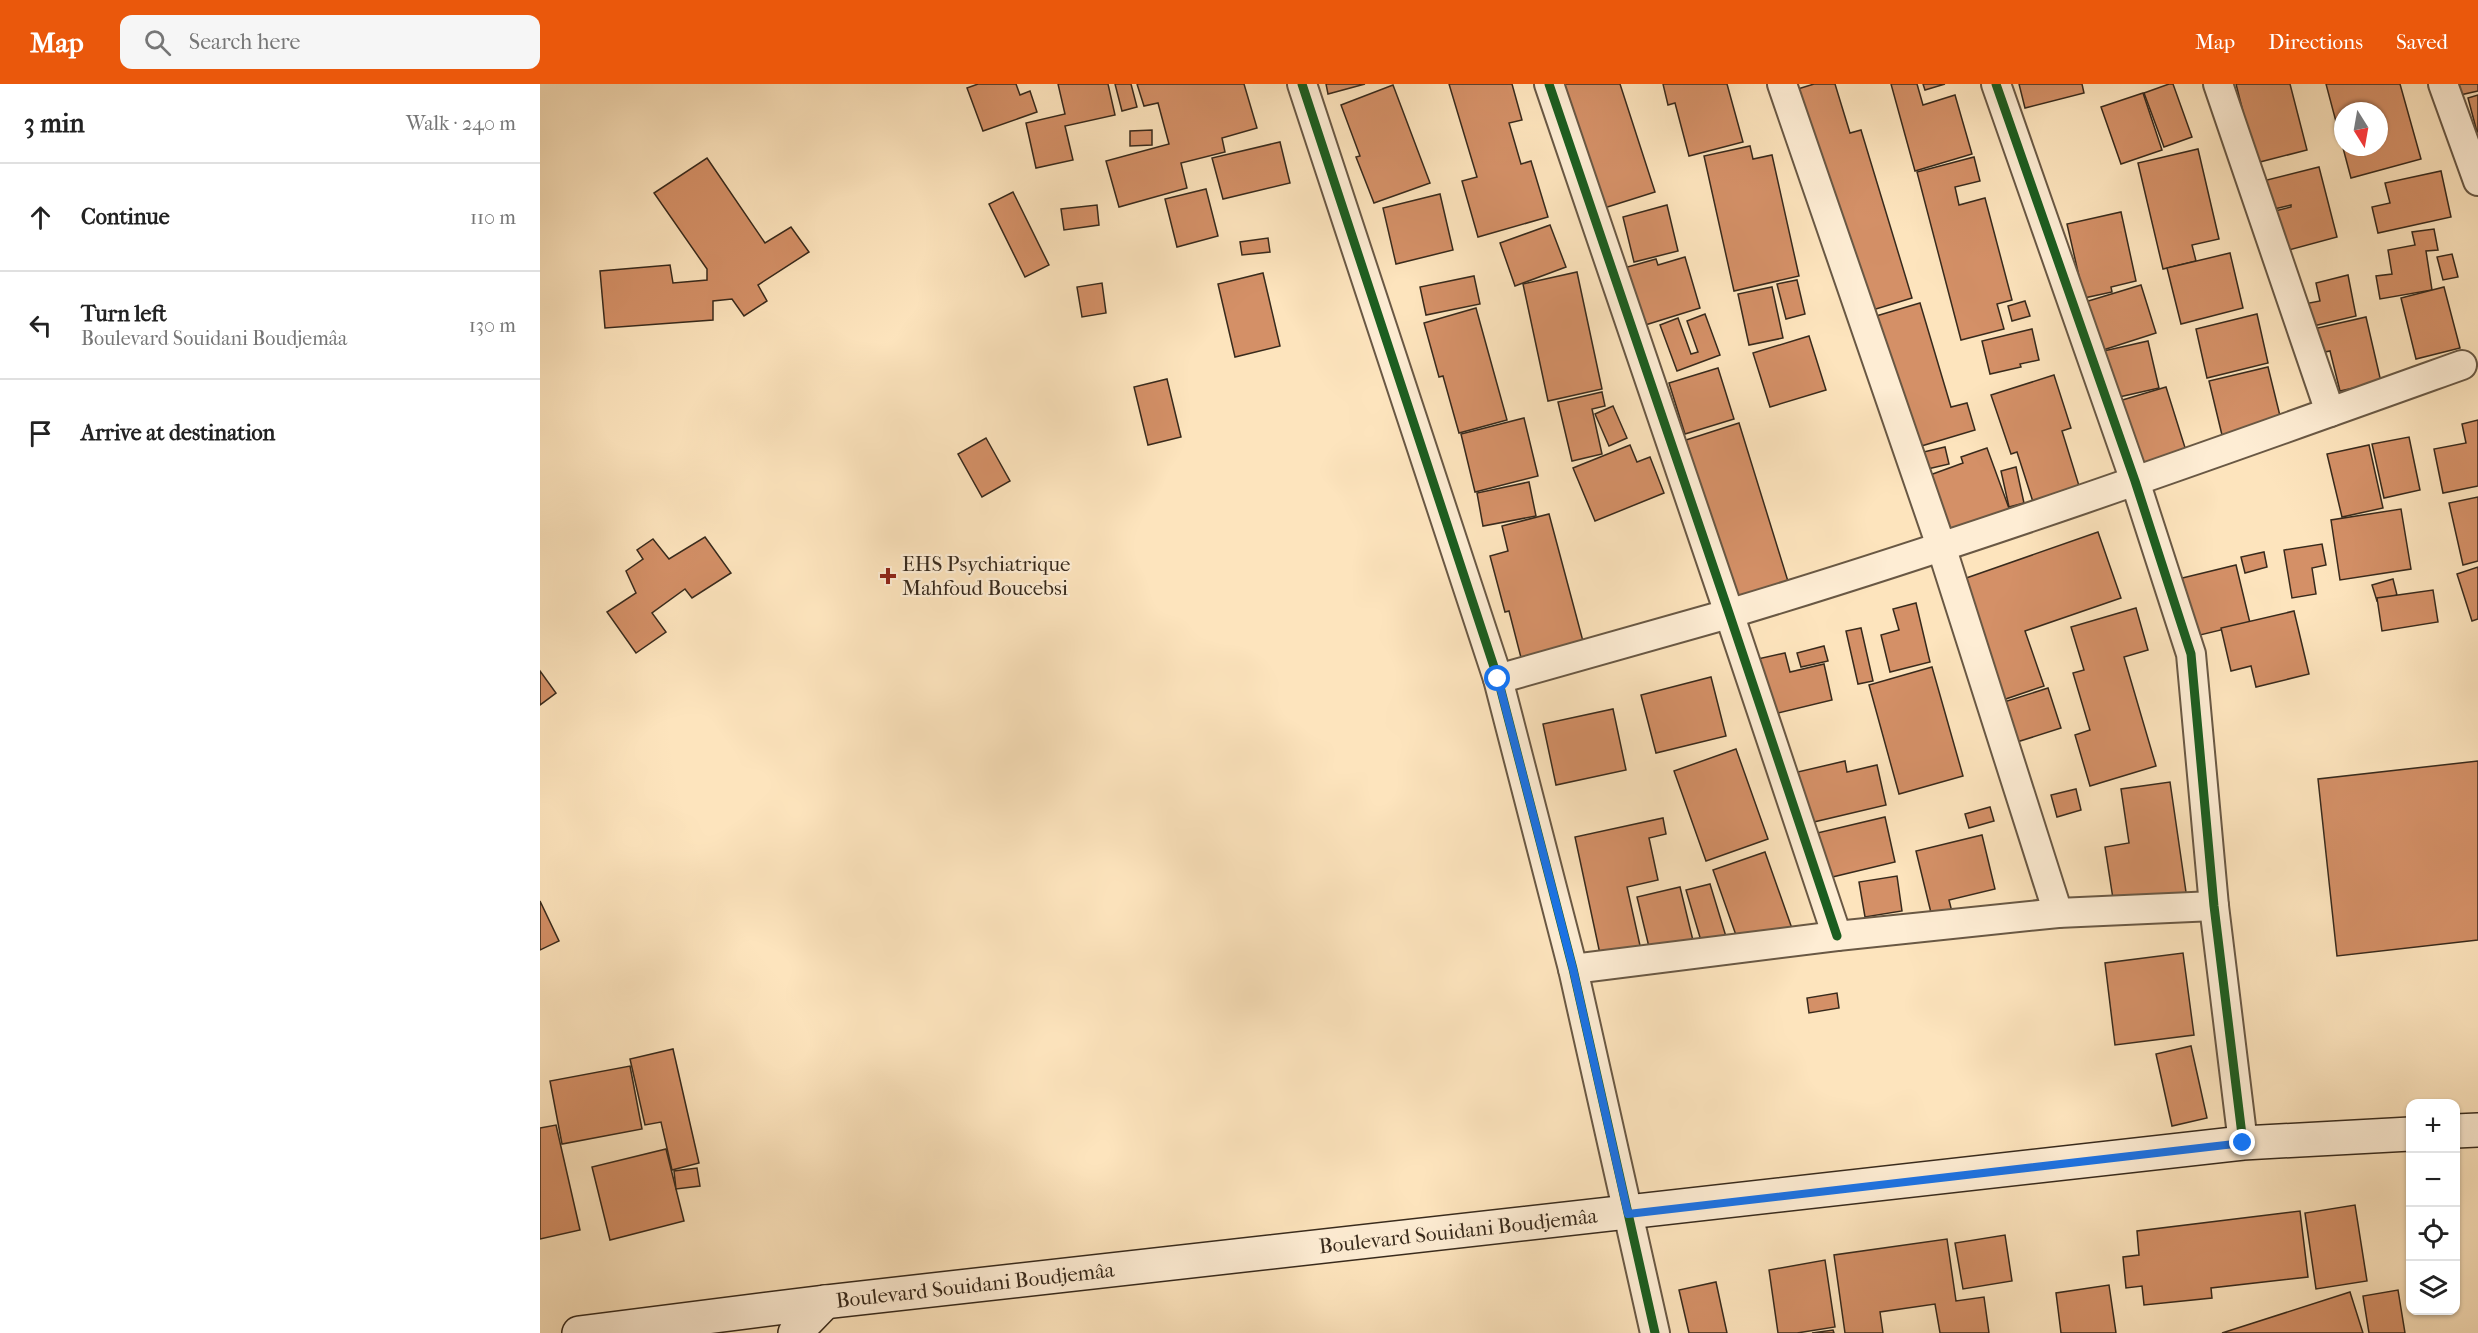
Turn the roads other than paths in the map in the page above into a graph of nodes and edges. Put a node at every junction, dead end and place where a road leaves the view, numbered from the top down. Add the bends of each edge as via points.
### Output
1 (1302, 84) edge
2 (1549, 84) edge
3 (1782, 84) edge
4 (1996, 84) edge
5 (2218, 84) edge
6 (2443, 84) edge
7 (2478, 180) edge
8 (2462, 365) dead end
9 (2330, 412) junction
10 (2135, 481) junction
11 (1941, 546) junction
12 (1730, 613) junction
13 (1498, 679) junction
14 (2214, 906) junction
15 (2058, 913) junction
16 (1837, 936) junction
17 (1573, 969) junction
18 (2478, 1130) edge
19 (2460, 1131) edge
20 (2406, 1134) edge
21 (2243, 1143) junction
22 (1628, 1214) junction
23 (825, 1302) junction
24 (602, 1332) edge
25 (795, 1333) edge
26 (1655, 1333) edge

1 - 13 street
2 - 12 street
3 - 11 street
4 - 10 street
5 - 9 street
6 - 7 street
8 - 9 street
9 - 10 street
10 - 11 street
10 - 14 street via 2191,654
11 - 12 street
11 - 15 street
12 - 13 street
12 - 16 street
13 - 17 street
14 - 15 street
14 - 21 street
15 - 16 street
16 - 17 street
17 - 22 street
18 - 19 main road
20 - 21 main road, Boulevard Souidani Boudjemâa
21 - 22 main road, Boulevard Souidani Boudjemâa
22 - 23 main road, Boulevard Souidani Boudjemâa
22 - 26 street
23 - 24 main road, Boulevard Souidani Boudjemâa
23 - 25 main road

